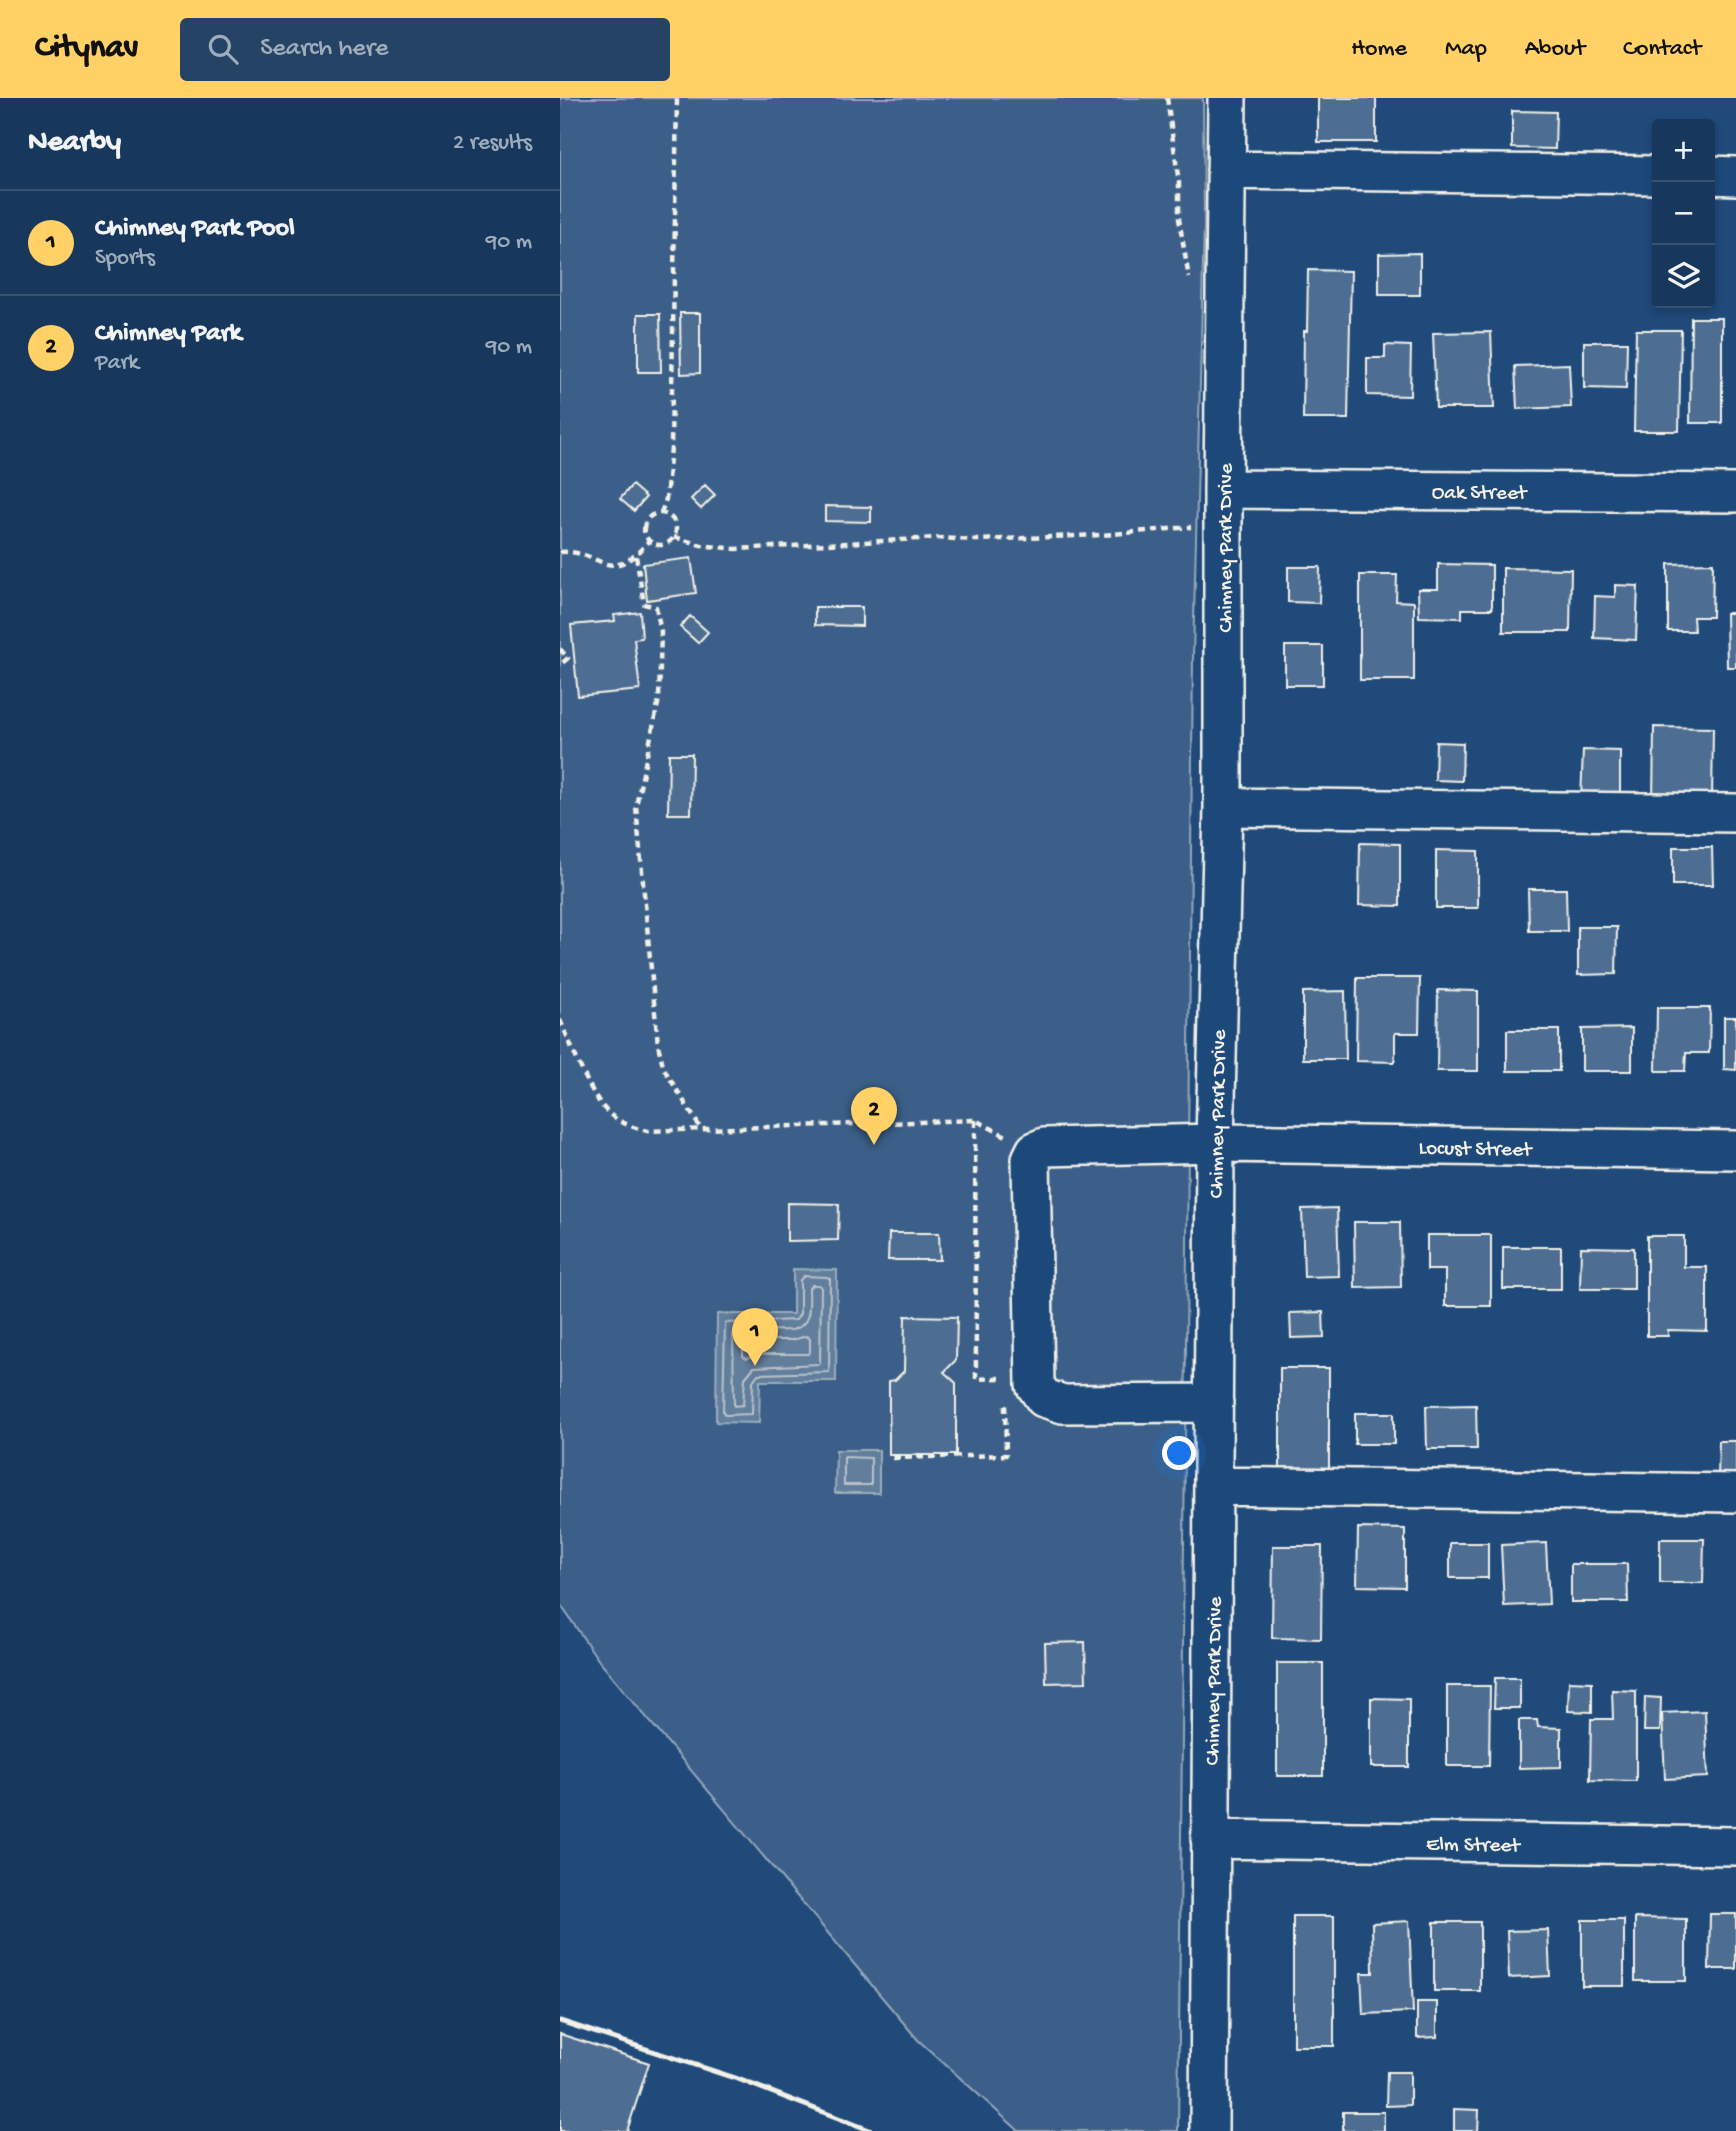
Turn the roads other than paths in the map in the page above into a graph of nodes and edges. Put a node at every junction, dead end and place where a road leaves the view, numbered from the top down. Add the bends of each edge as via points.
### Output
1 (1227, 98) edge
2 (1226, 170) junction
3 (1652, 175) edge
4 (1715, 175) edge
5 (1736, 176) edge
6 (1223, 489) junction
7 (1736, 494) edge
8 (1223, 807) junction
9 (1736, 813) edge
10 (1215, 1143) junction
11 (1736, 1150) edge
12 (1214, 1403) junction
13 (1214, 1486) junction
14 (1736, 1493) edge
15 (1210, 1839) junction
16 (1736, 1846) edge
17 (1209, 2131) edge

1 - 2 street, Chimney Park Drive
2 - 3 street
2 - 6 street, Chimney Park Drive
4 - 5 street
6 - 7 street, Oak Street
6 - 8 street, Chimney Park Drive
8 - 9 street
8 - 10 street, Chimney Park Drive
10 - 11 street, Locust Street
10 - 12 street, Chimney Park Drive
10 - 12 street, Locust Street via 1044,1147 1031,1159 1035,1385 1044,1398 1063,1404
12 - 13 street, Chimney Park Drive
13 - 14 street
13 - 15 street, Chimney Park Drive
15 - 16 street, Elm Street
15 - 17 street, Chimney Park Drive

